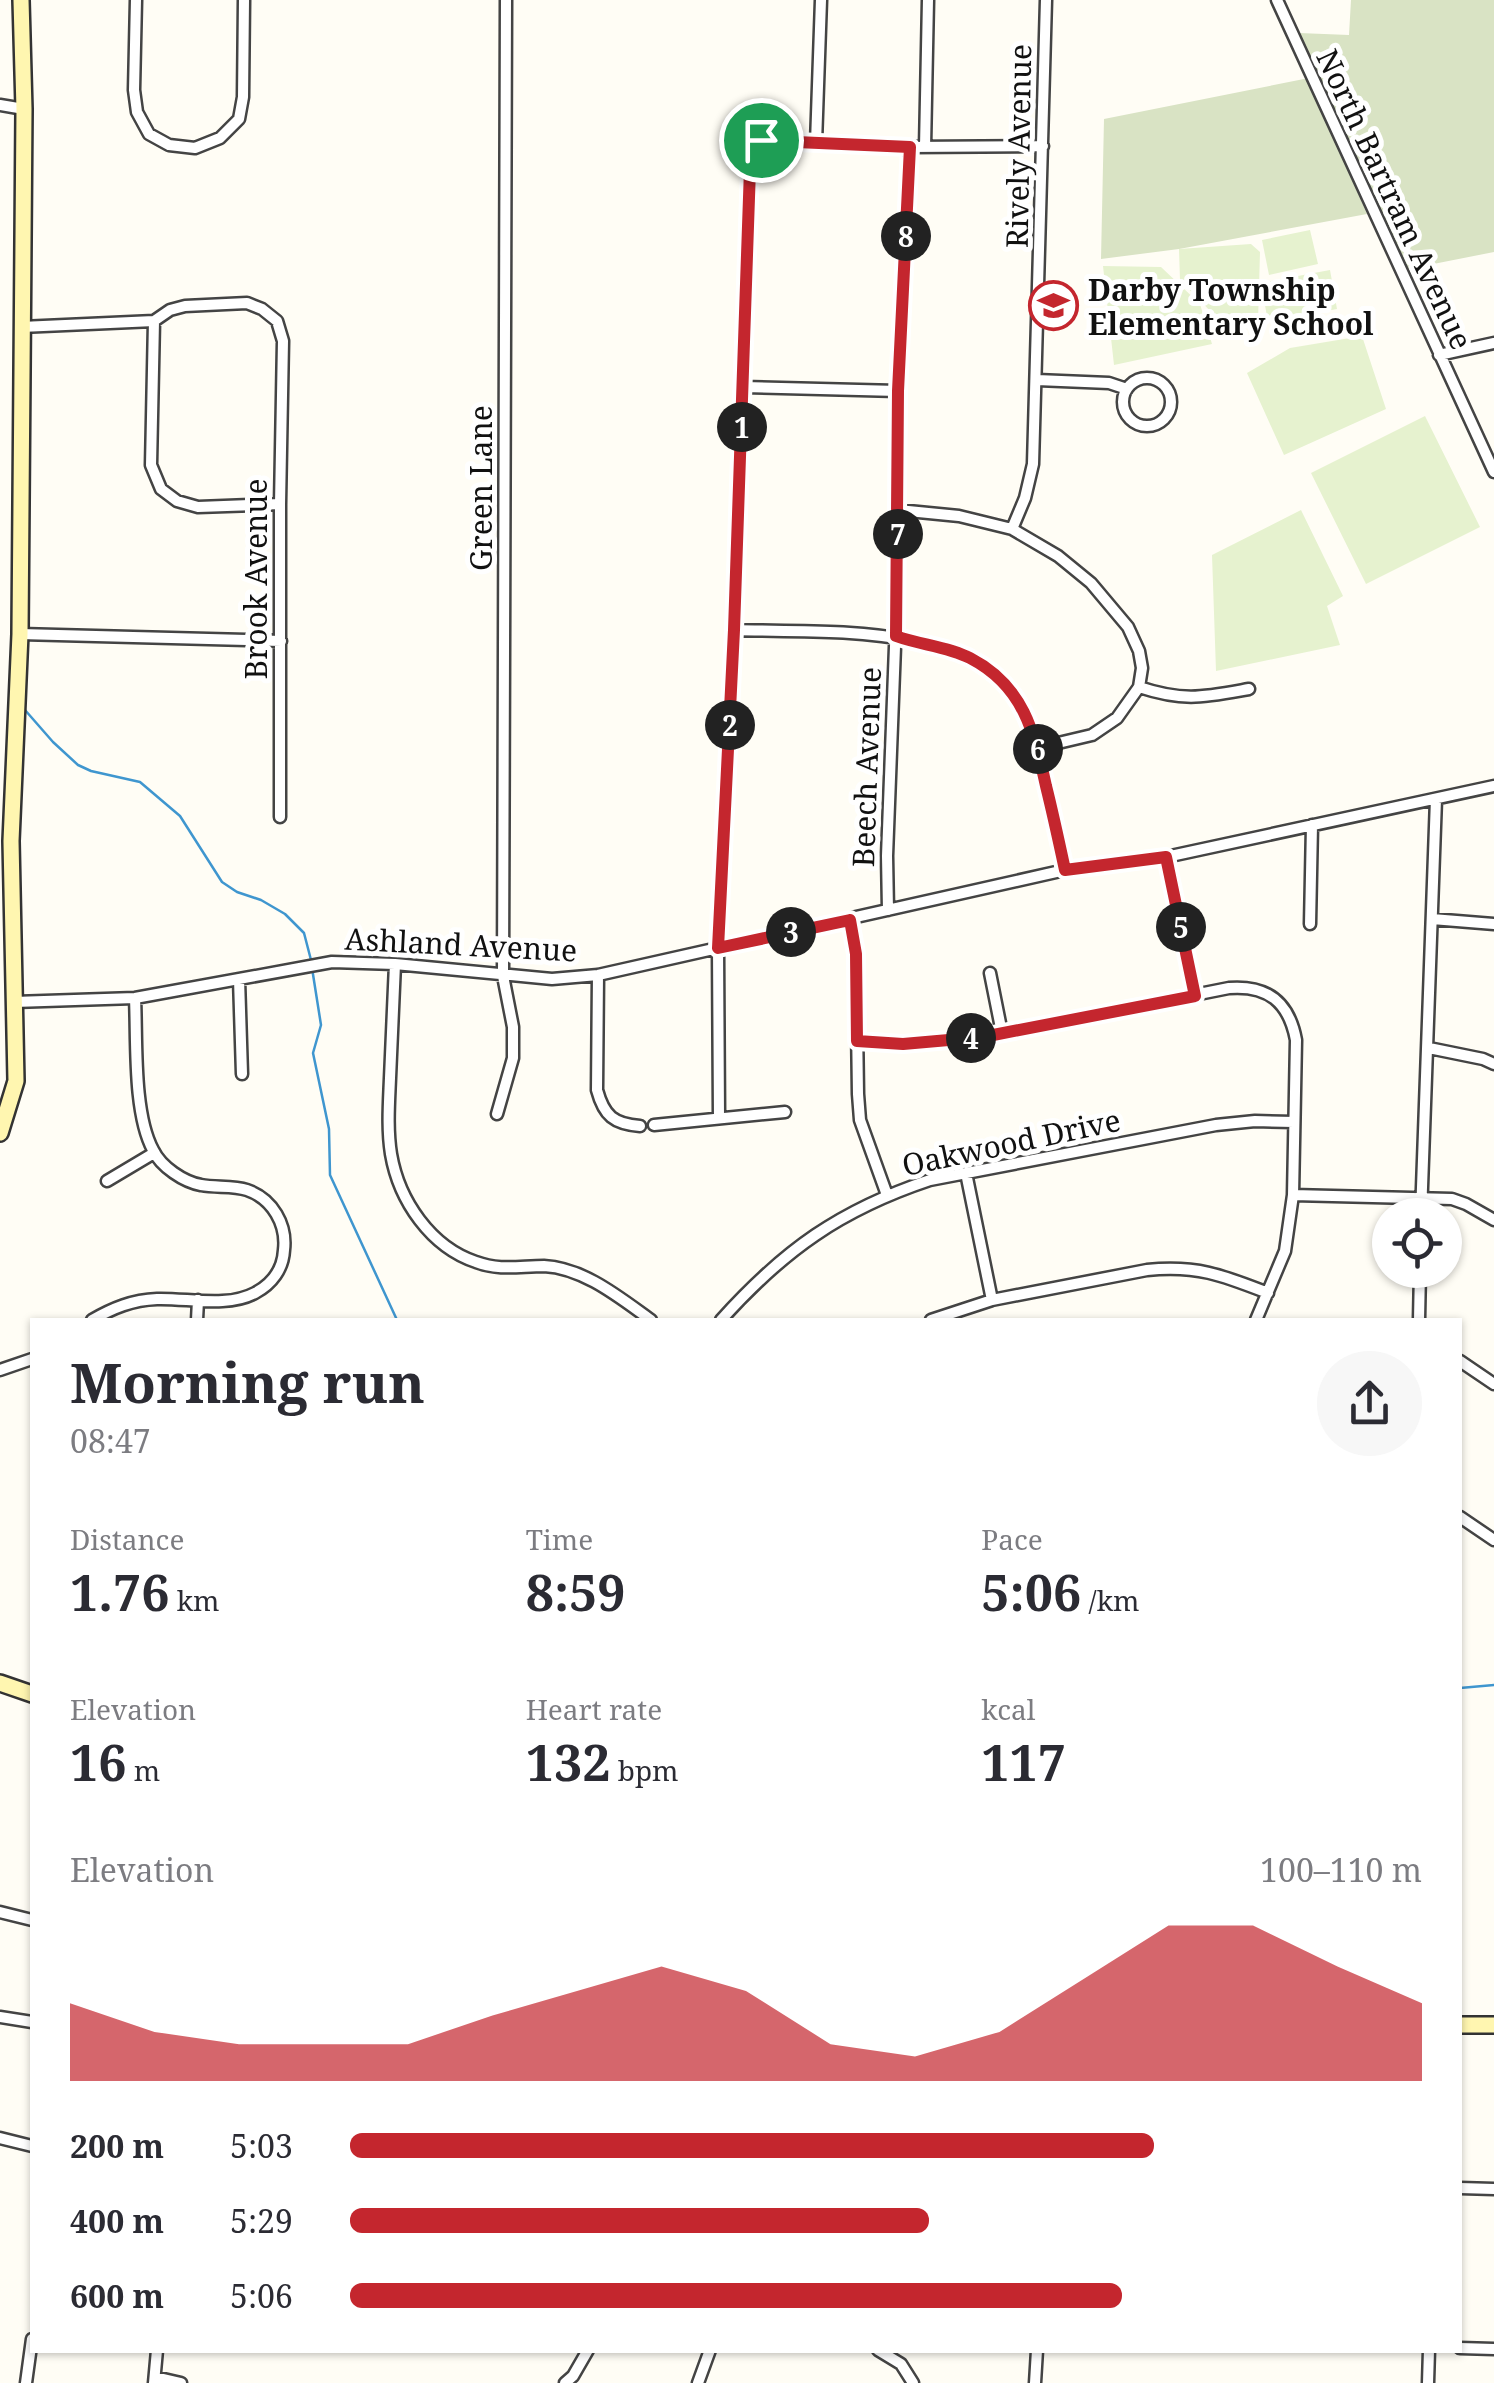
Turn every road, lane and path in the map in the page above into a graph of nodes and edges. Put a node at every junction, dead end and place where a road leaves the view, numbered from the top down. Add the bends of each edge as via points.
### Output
1 (21, 0) edge
2 (136, 0) edge
3 (244, 0) edge
4 (506, 0) edge
5 (822, 0) edge
6 (928, 0) edge
7 (1046, 0) edge
8 (1277, 0) edge
9 (0, 105) edge
10 (24, 109) junction
11 (751, 140) junction
12 (738, 141) dead end
13 (816, 142) junction
14 (1043, 146) junction
15 (910, 147) junction
16 (925, 147) junction
17 (154, 321) junction
18 (21, 327) junction
19 (1494, 342) edge
20 (1438, 355) junction
21 (1036, 380) junction
22 (744, 387) junction
23 (1127, 389) junction
24 (898, 391) junction
25 (1494, 472) edge
26 (280, 504) junction
27 (898, 510) junction
28 (1012, 529) junction
29 (734, 630) junction
30 (20, 634) junction
31 (896, 636) junction
32 (281, 641) junction
33 (1139, 686) junction
34 (1249, 688) dead end
35 (1038, 748) junction
36 (1494, 786) edge
37 (1436, 799) junction
38 (280, 817) dead end
39 (1312, 825) junction
40 (6, 841) edge
41 (1166, 857) junction
42 (1065, 870) junction
43 (888, 910) junction
44 (1432, 919) junction
45 (850, 920) junction
46 (1310, 924) dead end
47 (1494, 924) edge
48 (718, 948) junction
49 (395, 964) junction
50 (990, 973) dead end
51 (598, 975) junction
52 (503, 976) junction
53 (239, 979) junction
54 (1195, 996) junction
55 (135, 998) junction
56 (14, 1002) junction
57 (1002, 1033) junction
58 (857, 1041) junction
59 (1429, 1048) junction
60 (1494, 1064) edge
61 (242, 1074) dead end
62 (785, 1112) dead end
63 (497, 1114) dead end
64 (719, 1117) junction
65 (1294, 1122) junction
66 (654, 1125) dead end
67 (640, 1126) dead end
68 (0, 1133) edge
69 (154, 1153) junction
70 (966, 1173) junction
71 (107, 1181) dead end
72 (886, 1194) junction
73 (1293, 1195) junction
74 (1422, 1197) junction
75 (1494, 1220) edge
76 (1420, 1288) edge
77 (1268, 1293) junction
78 (198, 1300) junction
79 (992, 1300) junction
80 (96, 1318) edge
81 (197, 1318) edge
82 (649, 1318) edge
83 (723, 1318) edge
84 (938, 1318) edge
85 (1257, 1318) edge
86 (1419, 1318) edge
87 (30, 1359) edge
88 (1462, 1362) edge
89 (0, 1370) edge
90 (1494, 1384) edge
91 (1462, 1518) edge
92 (1494, 1540) edge
93 (0, 1683) edge
94 (30, 1693) edge
95 (0, 1912) edge
96 (30, 1920) edge
97 (0, 2017) edge
98 (30, 2022) edge
99 (1462, 2025) edge
100 (1494, 2025) edge
101 (0, 2138) edge
102 (30, 2146) edge
103 (1462, 2188) edge
104 (1494, 2189) edge
105 (1462, 2348) edge
106 (1494, 2349) edge
107 (30, 2353) edge
108 (157, 2353) edge
109 (587, 2353) edge
110 (709, 2353) edge
111 (883, 2353) edge
112 (1036, 2353) edge
113 (1430, 2353) edge
114 (154, 2380) edge
115 (574, 2381) edge
116 (26, 2383) edge
117 (180, 2383) edge
118 (698, 2383) edge
119 (913, 2383) edge
120 (1036, 2383) edge
121 (1428, 2383) edge

1 - 10 street
2 - 3 street via 137,112 149,134 195,148 220,138 239,119
4 - 52 street, Green Lane
5 - 13 street
6 - 16 street
7 - 14 street, Rively Avenue
8 - 20 street, North Bartram Avenue
9 - 10 street
10 - 18 street
11 - 12 street
11 - 13 street
11 - 22 street
13 - 15 street
14 - 16 street
14 - 21 street, Rively Avenue
15 - 16 street
15 - 24 street, Beech Avenue
17 - 18 street
17 - 26 street via 151,465 160,489 198,507
17 - 26 street, Brook Avenue via 185,306 247,303 277,321
18 - 30 street
19 - 20 street
20 - 25 street, North Bartram Avenue
21 - 23 street
21 - 28 street, Rively Avenue via 1034,464
22 - 24 street
22 - 29 street
23 - 23 street via 1124,408 1132,420 1152,426 1164,419 1172,402 1166,386 1144,378
24 - 27 street, Beech Avenue
26 - 32 street, Brook Avenue
27 - 28 street
27 - 31 street, Beech Avenue
28 - 33 street via 1091,583 1128,627 1140,651
29 - 31 street
29 - 48 street
30 - 32 street
30 - 40 street
31 - 35 street via 952,651 994,673 1023,708
31 - 43 street, Beech Avenue
32 - 38 street, Brook Avenue
33 - 34 street via 1190,698
33 - 35 street via 1117,718 1092,735
35 - 42 street
36 - 37 street, Ashland Avenue
37 - 39 street, Ashland Avenue
37 - 44 street
39 - 41 street, Ashland Avenue
39 - 46 street
40 - 56 street
41 - 42 street, Ashland Avenue
41 - 54 street
42 - 43 street, Ashland Avenue
43 - 45 street, Ashland Avenue
44 - 47 street
44 - 59 street
45 - 48 street, Ashland Avenue
45 - 58 street
48 - 51 street, Ashland Avenue
48 - 64 street
49 - 52 street, Ashland Avenue
49 - 53 street, Ashland Avenue via 332,962
49 - 82 street via 388,1120 404,1192 424,1228 474,1262 575,1273
50 - 57 street
51 - 52 street, Ashland Avenue
51 - 67 street via 600,1102 613,1119
52 - 63 street, Green Lane via 513,1058
53 - 55 street, Ashland Avenue
53 - 61 street
54 - 57 street
54 - 65 street via 1242,987 1275,998 1296,1040
55 - 56 street, Ashland Avenue
55 - 69 street via 140,1106
56 - 68 street via 16,1081
57 - 58 street via 903,1044
58 - 72 street via 860,1120
59 - 60 street
59 - 74 street
62 - 64 street
64 - 66 street
65 - 70 street, Oakwood Drive via 1216,1125
65 - 73 street
69 - 71 street
69 - 78 street via 174,1174 199,1185 248,1190 282,1221 283,1264 270,1282 236,1300
70 - 72 street, Oakwood Drive
70 - 79 street
72 - 83 street, Oakwood Drive via 812,1235
73 - 74 street
73 - 77 street via 1286,1251
74 - 75 street via 1460,1202
76 - 86 street
77 - 79 street via 1223,1275 1172,1268
77 - 85 street
78 - 80 street via 152,1299
78 - 81 street
79 - 84 street
87 - 89 street
88 - 90 street
91 - 92 street
93 - 94 street
95 - 96 street
97 - 98 street
99 - 100 street
101 - 102 street
103 - 104 street
105 - 106 street
107 - 116 street
108 - 114 street
109 - 115 street
110 - 118 street
111 - 119 street
112 - 120 street
113 - 121 street
114 - 117 street

